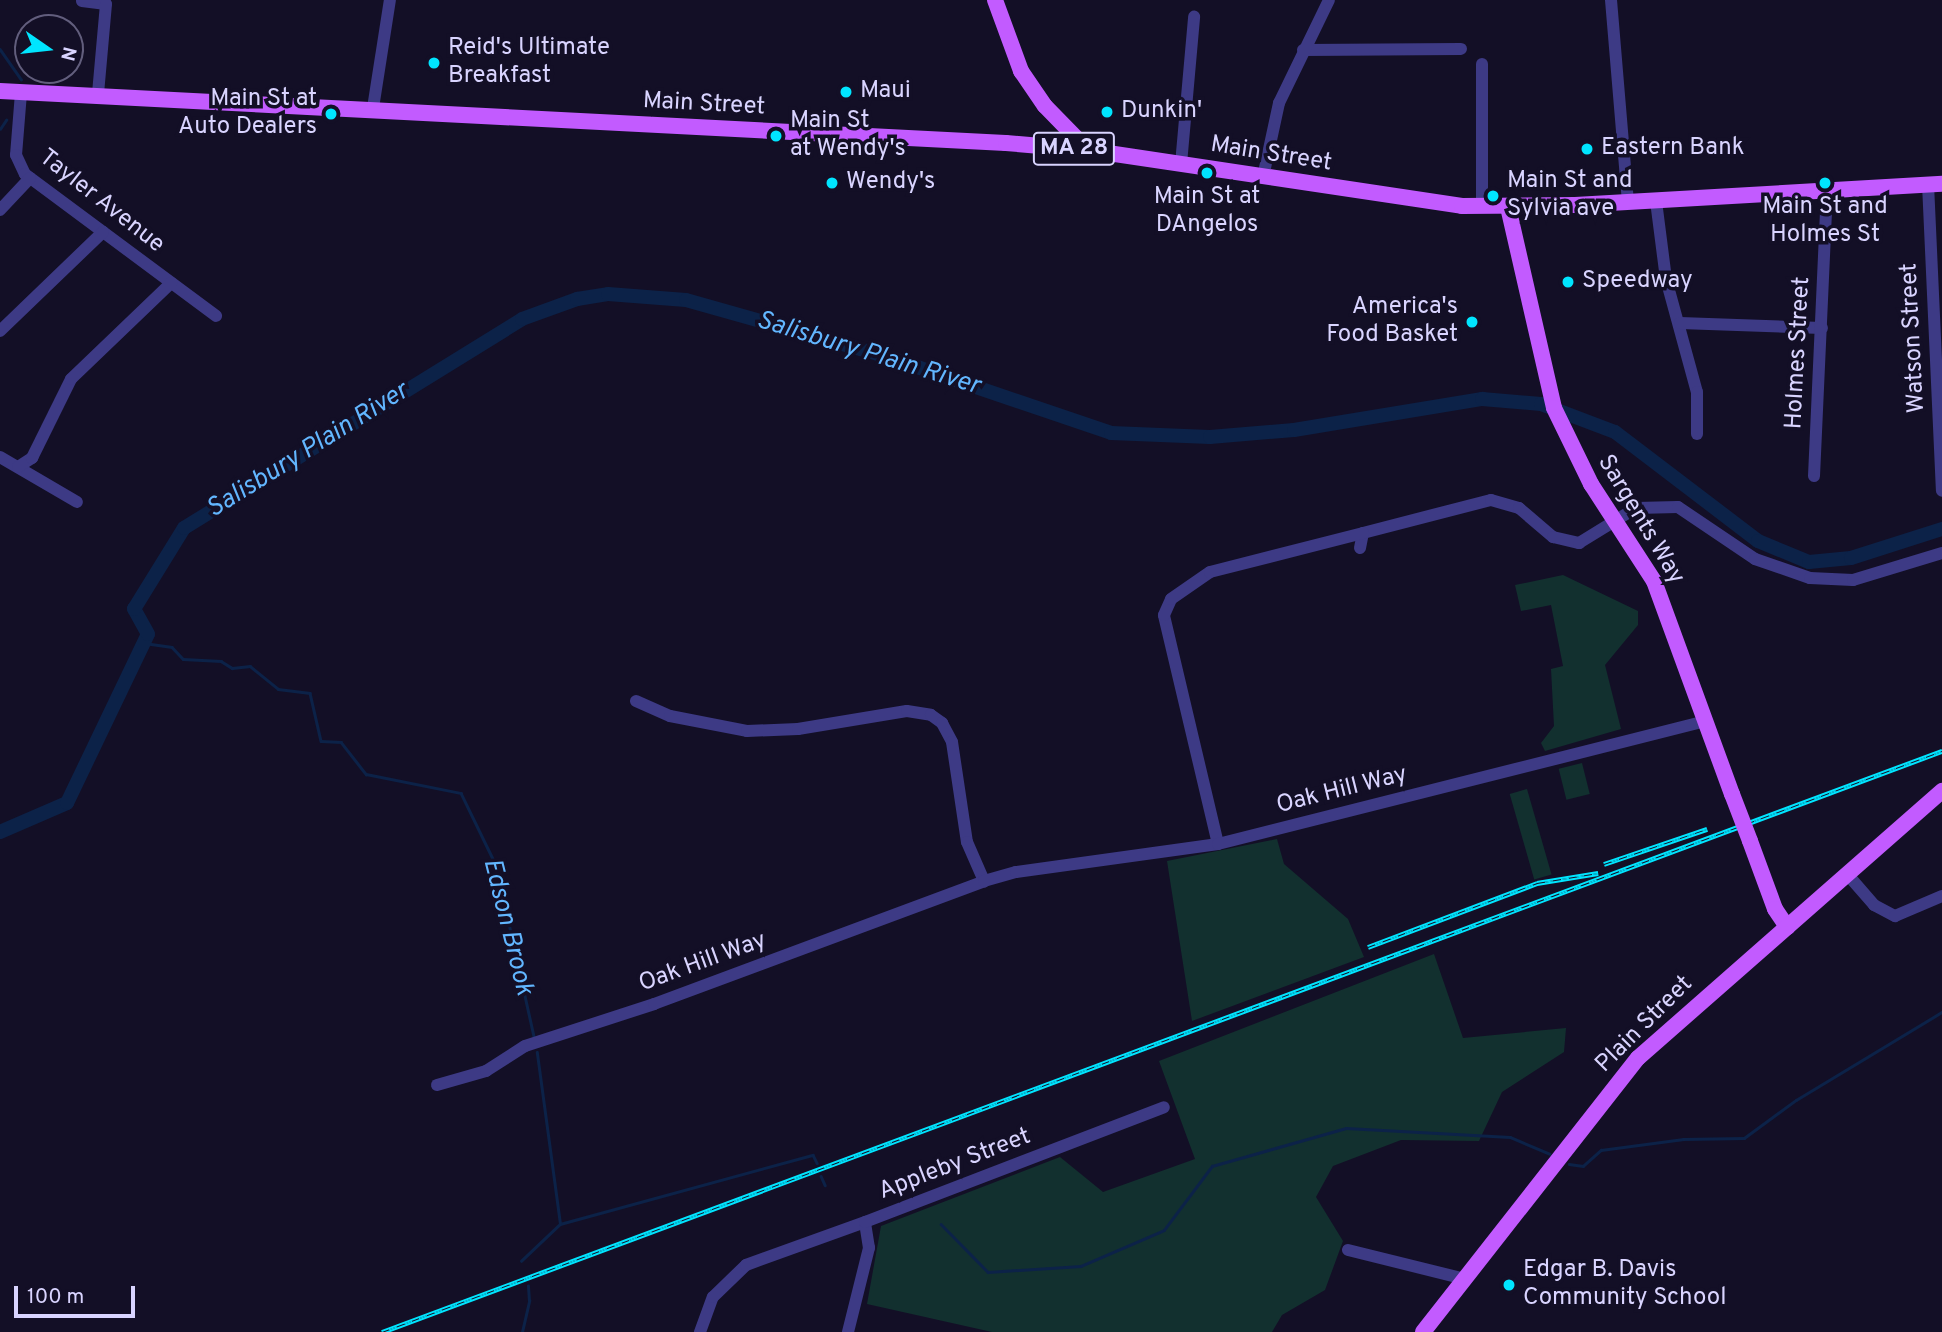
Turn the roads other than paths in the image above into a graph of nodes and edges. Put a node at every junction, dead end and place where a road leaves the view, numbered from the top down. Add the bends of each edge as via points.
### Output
1 (390, 0) edge
2 (995, 0) edge
3 (1329, 0) edge
4 (1611, 0) edge
5 (82, 1) edge
6 (1194, 17) dead end
7 (1461, 49) dead end
8 (1303, 50) junction
9 (1482, 64) dead end
10 (98, 89) junction
11 (0, 91) edge
12 (22, 93) junction
13 (373, 108) junction
14 (1061, 123) junction
15 (1063, 148) junction
16 (1088, 150) junction
17 (1181, 164) junction
18 (1263, 177) junction
19 (30, 178) junction
20 (1935, 184) edge
21 (1826, 190) junction
22 (1656, 201) junction
23 (1628, 202) junction
24 (1482, 207) junction
25 (1508, 207) junction
26 (0, 210) edge
27 (103, 232) junction
28 (171, 283) junction
29 (216, 316) dead end
30 (1680, 323) junction
31 (1822, 328) junction
32 (0, 331) edge
33 (1697, 435) dead end
34 (0, 457) edge
35 (18, 467) junction
36 (1814, 476) dead end
37 (1942, 491) edge
38 (77, 502) dead end
39 (1617, 521) junction
40 (1363, 533) junction
41 (1360, 548) dead end
42 (1942, 553) edge
43 (636, 701) dead end
44 (1706, 721) junction
45 (1942, 791) edge
46 (1218, 844) junction
47 (1848, 875) junction
48 (984, 881) junction
49 (1942, 896) edge
50 (1787, 927) junction
51 (438, 1085) dead end
52 (1164, 1107) dead end
53 (865, 1222) junction
54 (1348, 1250) dead end
55 (1465, 1279) junction
56 (699, 1332) edge
57 (848, 1332) edge
58 (1423, 1332) edge

1 - 13 street
2 - 14 main road via 1012,55 1029,85
3 - 8 street
4 - 23 street
5 - 10 street via 106,4
6 - 17 street
7 - 8 street
8 - 18 street via 1279,103
9 - 24 street
10 - 12 main road, MA 28
10 - 13 main road, Main Street / MA 28
11 - 12 main road, MA 28
12 - 19 street, Tayler Avenue via 16,155
13 - 15 main road, Main Street / MA 28
14 - 15 main road
14 - 16 main road
15 - 16 main road, Main Street / MA 28
16 - 17 main road, Main Street / MA 28
17 - 18 main road, Main Street / MA 28
18 - 24 main road, Main Street / MA 28
19 - 26 street
19 - 27 street, Tayler Avenue
20 - 21 main road, Main Street / MA 28
20 - 37 street, Watson Street
21 - 22 main road, Main Street / MA 28
21 - 31 street, Holmes Street
22 - 23 main road, Main Street / MA 28
22 - 30 street via 1660,244
23 - 25 main road, Main Street / MA 28
24 - 25 main road, Main Street / MA 28
25 - 39 main road, Sargents Way via 1547,386 1562,430
27 - 28 street, Tayler Avenue
27 - 32 street
28 - 29 street, Tayler Avenue
28 - 35 street via 71,379 32,458
30 - 31 street
30 - 33 street via 1697,392
31 - 36 street, Holmes Street
34 - 35 street
35 - 38 street
39 - 40 street via 1593,538 1566,542 1542,530 1519,508 1490,500
39 - 42 street via 1643,506 1678,507 1755,559 1810,578 1853,580
39 - 44 main road, Sargents Way via 1645,562 1665,606
40 - 41 street
40 - 46 street via 1210,572 1171,599 1164,615 1165,636
43 - 48 street via 670,716 759,732 907,711 931,715 942,723 952,742 967,842
44 - 46 street, Oak Hill Way
44 - 50 main road, Sargents Way, bridge via 1775,909
45 - 47 main road, Plain Street
46 - 48 street, Oak Hill Way via 1016,872
47 - 49 street via 1874,905 1895,916
47 - 50 main road, Plain Street
48 - 51 street, Oak Hill Way via 654,1004 525,1046 486,1071
50 - 55 main road, Plain Street via 1636,1061
52 - 53 street, Appleby Street
53 - 56 street via 746,1265 712,1297
53 - 57 street, Appleby Street via 869,1248
54 - 55 street
55 - 58 main road, Plain Street

